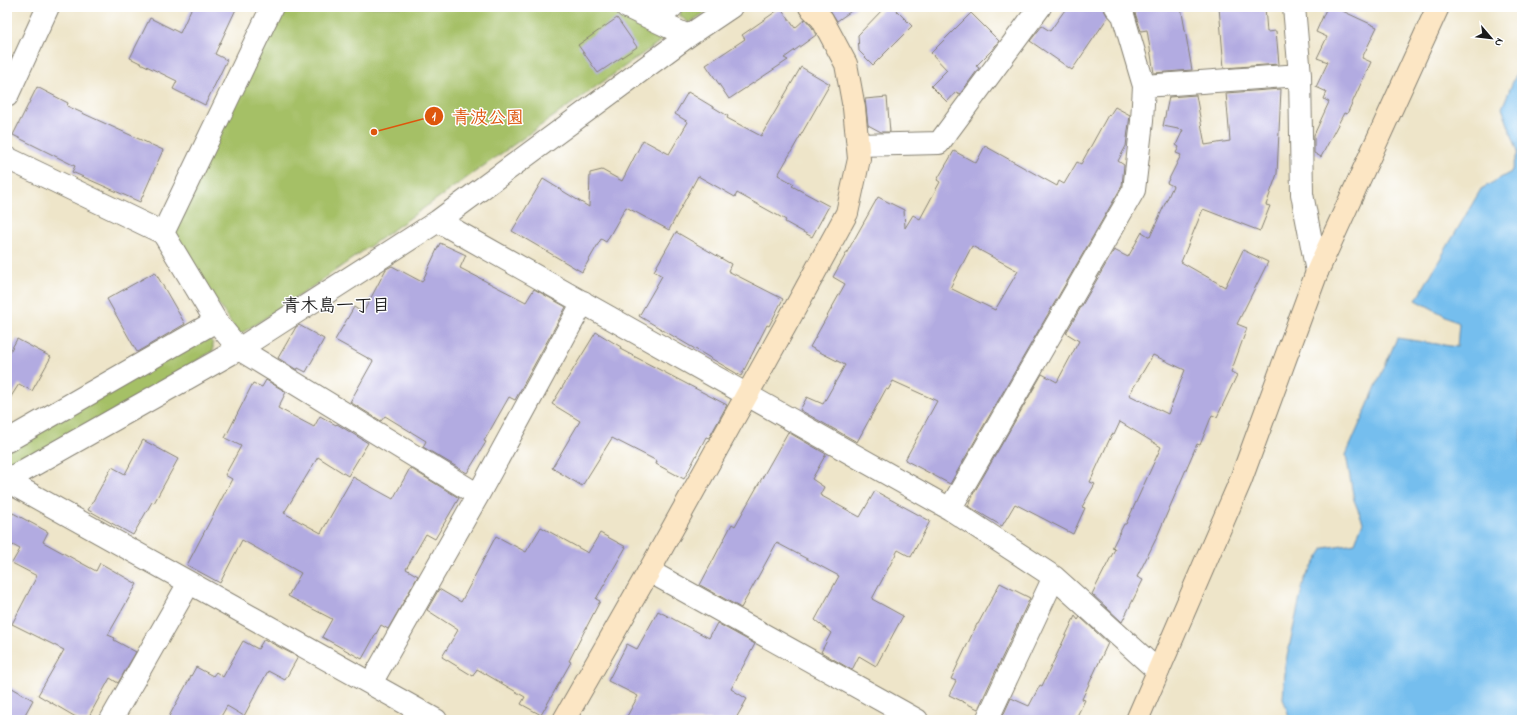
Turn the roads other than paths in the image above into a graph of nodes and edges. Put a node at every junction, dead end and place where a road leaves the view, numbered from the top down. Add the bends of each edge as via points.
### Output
1 (48, 7) edge
2 (272, 7) edge
3 (627, 7) edge
4 (672, 7) edge
5 (731, 7) edge
6 (810, 7) edge
7 (1040, 7) edge
8 (1116, 7) edge
9 (1294, 7) edge
10 (1438, 7) edge
11 (655, 20) junction
12 (688, 36) junction
13 (1300, 75) junction
14 (1144, 86) junction
15 (7, 96) edge
16 (858, 145) junction
17 (7, 158) edge
18 (438, 221) junction
19 (163, 233) junction
20 (1317, 272) junction
21 (583, 302) junction
22 (216, 321) junction
23 (239, 349) junction
24 (747, 395) junction
25 (7, 441) edge
26 (7, 481) edge
27 (478, 495) junction
28 (950, 509) junction
29 (649, 571) junction
30 (1054, 577) junction
31 (189, 582) junction
32 (1158, 670) junction
33 (371, 683) junction
34 (111, 720) edge
35 (436, 720) edge
36 (564, 720) edge
37 (917, 720) edge
38 (987, 720) edge
39 (1137, 720) edge

1 - 15 street
2 - 19 street
3 - 11 street
4 - 11 street
5 - 12 street
6 - 16 street via 822,19 846,64
7 - 16 street via 939,143
8 - 14 street via 1123,15
9 - 13 street
10 - 20 street
11 - 12 street
12 - 18 street
13 - 14 street
13 - 20 street via 1302,194
14 - 28 street via 1134,190
16 - 24 street via 859,159 847,213
17 - 19 street
18 - 21 street
18 - 23 street
19 - 22 street
20 - 32 street via 1240,482
21 - 24 street
21 - 27 street
22 - 23 street
22 - 25 street
23 - 26 street
23 - 27 street
24 - 28 street
24 - 29 street
26 - 31 street
27 - 33 street
28 - 30 street
29 - 36 street
29 - 37 street
30 - 32 street
30 - 38 street
31 - 33 street
31 - 34 street
32 - 39 street
33 - 35 street

